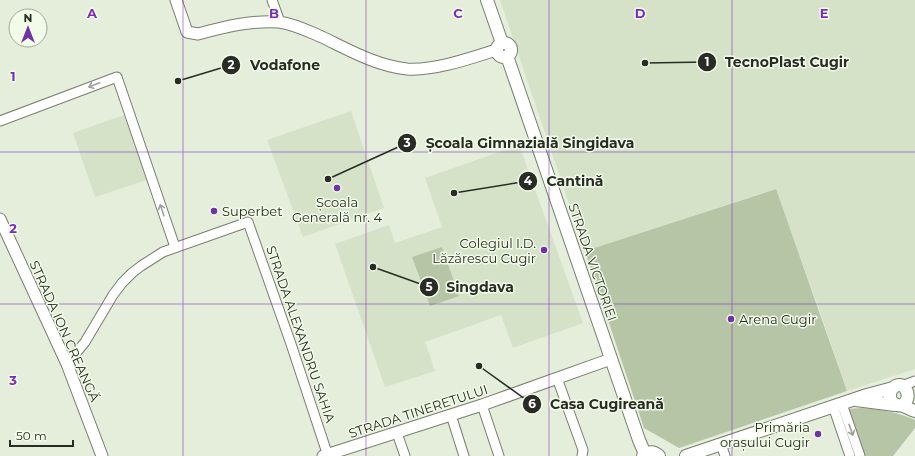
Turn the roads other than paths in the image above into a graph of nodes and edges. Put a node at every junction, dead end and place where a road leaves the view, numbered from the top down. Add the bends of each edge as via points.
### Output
1 (176, 0) edge
2 (272, 0) edge
3 (487, 0) edge
4 (280, 22) junction
5 (499, 46) junction
6 (0, 121) edge
7 (0, 220) edge
8 (175, 247) junction
9 (611, 359) junction
10 (67, 364) junction
11 (557, 378) junction
12 (915, 381) edge
13 (908, 393) edge
14 (843, 403) junction
15 (482, 405) junction
16 (899, 405) junction
17 (915, 411) edge
18 (451, 415) junction
19 (397, 433) junction
20 (721, 444) junction
21 (644, 455) edge
22 (102, 456) edge
23 (326, 456) edge
24 (405, 456) edge
25 (464, 456) edge
26 (499, 456) edge
27 (582, 456) edge
28 (659, 456) edge
29 (686, 456) edge
30 (725, 456) edge
31 (850, 456) edge
32 (860, 456) edge

1 - 4 street via 187,32 198,34 243,23
2 - 4 street
3 - 5 main road
4 - 5 street via 303,28 377,62 409,69 461,61
5 - 9 main road, STRADA VICTORIEI via 506,43 511,48 507,56
8 -> 6 street via 116,77
7 - 10 street, STRADA ION CREANGĂ
8 - 10 street via 141,266 122,283 85,342
8 - 23 street, STRADA ALEXANDRU SAHIA via 248,222 291,344
9 - 11 street, STRADA TINERETULUI
9 - 21 main road, STRADA VICTORIEI
10 - 22 street, STRADA ION CREANGĂ
11 - 15 street, STRADA TINERETULUI
11 - 27 street via 583,450
12 - 13 street
13 - 14 main road via 876,392
13 - 16 main road via 907,403
13 - 16 main road via 891,390 891,400
14 - 16 main road
14 - 20 main road
14 - 31 street
14 -> 32 street
15 - 18 street, STRADA TINERETULUI
15 - 26 street
16 - 17 main road
18 - 19 street, STRADA TINERETULUI
18 - 25 street
19 - 23 street, STRADA TINERETULUI
19 - 24 street
20 - 29 main road
20 - 30 street
21 - 28 main road via 651,452

